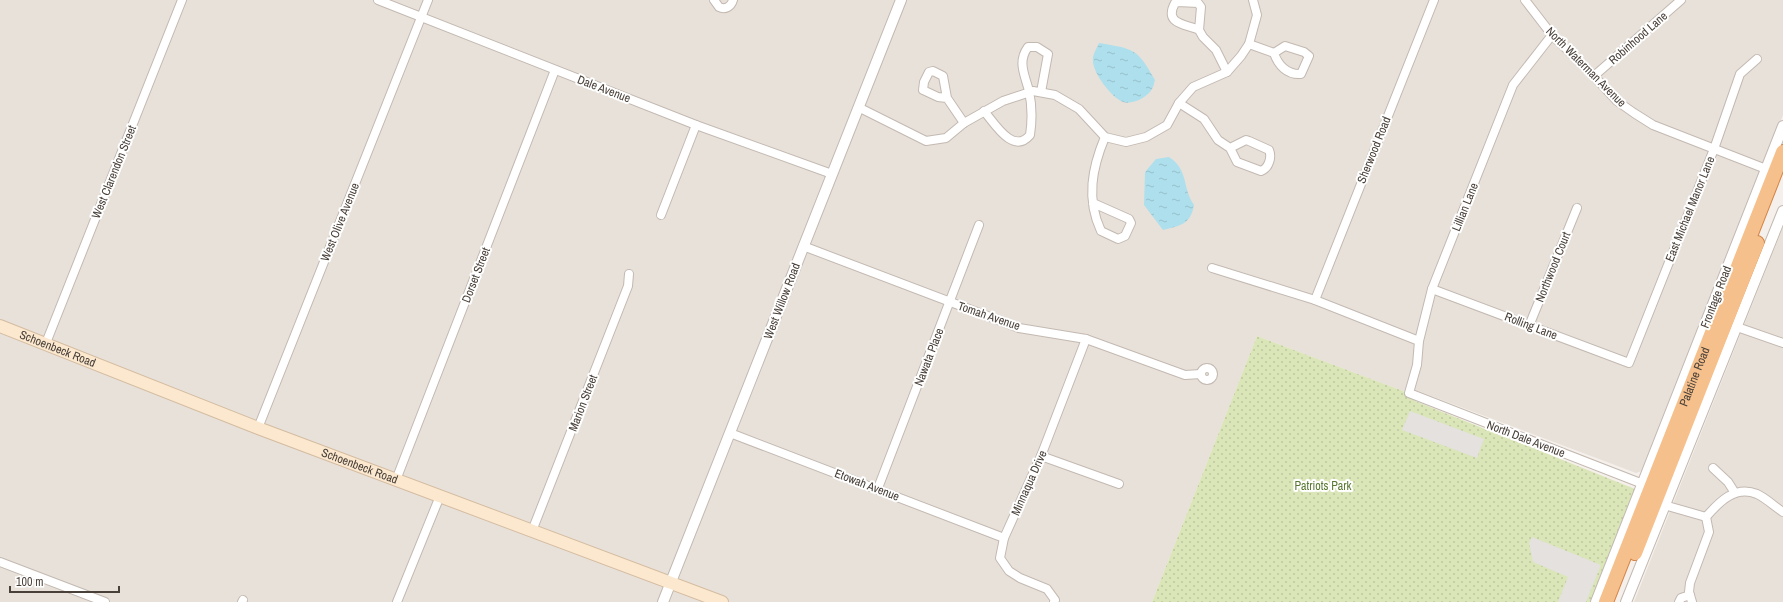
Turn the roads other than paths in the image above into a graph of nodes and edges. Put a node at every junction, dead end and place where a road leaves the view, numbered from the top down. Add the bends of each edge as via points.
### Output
1 (182, 0) edge
2 (378, 0) edge
3 (428, 0) edge
4 (714, 0) edge
5 (732, 0) edge
6 (901, 0) edge
7 (1253, 0) edge
8 (1434, 0) edge
9 (1525, 0) edge
10 (1681, 0) edge
11 (422, 16) junction
12 (1199, 30) dead end
13 (1552, 36) junction
14 (1250, 44) junction
15 (1274, 53) dead end
16 (1757, 59) dead end
17 (555, 70) junction
18 (1228, 72) junction
19 (1594, 76) junction
20 (1029, 92) junction
21 (1040, 92) junction
22 (947, 98) dead end
23 (1179, 103) junction
24 (860, 108) junction
25 (984, 111) junction
26 (964, 123) junction
27 (696, 125) junction
28 (1783, 126) edge
29 (1105, 137) junction
30 (1230, 148) junction
31 (1714, 149) junction
32 (1783, 152) edge
33 (1766, 169) junction
34 (832, 174) junction
35 (1783, 178) edge
36 (1092, 203) junction
37 (1577, 208) dead end
38 (1783, 211) edge
39 (661, 215) dead end
40 (980, 225) dead end
41 (803, 246) junction
42 (1212, 268) dead end
43 (629, 274) dead end
44 (1432, 289) junction
45 (1315, 300) junction
46 (950, 302) junction
47 (0, 326) edge
48 (1529, 326) junction
49 (1737, 327) junction
50 (1086, 339) junction
51 (1419, 341) junction
52 (46, 343) junction
53 (1783, 343) edge
54 (1629, 363) joint
55 (1201, 374) dead end
56 (1409, 393) joint
57 (258, 428) junction
58 (730, 433) junction
59 (1041, 456) junction
60 (1713, 468) dead end
61 (396, 480) junction
62 (1119, 484) dead end
63 (1643, 484) junction
64 (878, 488) junction
65 (1735, 493) junction
66 (440, 496) junction
67 (1664, 505) junction
68 (1783, 512) edge
69 (1706, 517) junction
70 (532, 531) junction
71 (1004, 538) junction
72 (0, 562) edge
73 (671, 583) junction
74 (1601, 598) edge
75 (1691, 598) edge
76 (105, 602) edge
77 (398, 602) edge
78 (664, 602) edge
79 (722, 602) edge
80 (1054, 602) edge
81 (1616, 602) edge
82 (1626, 602) edge
83 (1679, 602) edge

1 - 52 street, West Clarendon Street
2 - 11 street, Dale Avenue
3 - 11 street, West Olive Avenue
4 - 5 street via 718,7 724,8 730,6
6 - 24 street, West Willow Road
7 - 14 street via 1257,15
8 - 45 street, Sherwood Road
9 - 13 street, North Waterman Avenue
10 - 19 street, Robinhood Lane
11 - 17 street, Dale Avenue
11 - 57 street, West Olive Avenue
12 - 18 street via 1216,50
13 - 19 street, North Waterman Avenue
13 - 44 street, Lillian Lane via 1513,85
14 - 15 street
14 - 18 street
16 - 31 street, East Michael Manor Lane via 1740,74
17 - 27 street, Dale Avenue
17 - 61 street, Dorset Street
18 - 23 street via 1193,87
19 - 31 street, North Waterman Avenue via 1617,101 1646,121
20 - 21 street
20 - 21 street via 1022,57 1028,47 1032,46 1048,54
20 - 25 street via 1002,101
20 - 25 street via 1031,129 1030,135 1023,142 1010,140
21 - 29 street via 1055,95 1079,109
22 - 26 street
23 - 29 street via 1166,125 1146,137 1126,142
23 - 30 street via 1204,119 1218,140
24 - 26 street via 926,141 946,138
24 - 34 street, West Willow Road
25 - 26 street
27 - 34 street, Dale Avenue
27 - 39 street
28 - 33 street, Frontage Road
29 - 36 street via 1094,164
30 - 30 street via 1237,162 1258,171 1264,170 1271,156 1270,150 1246,140
31 - 33 street, North Waterman Avenue
31 - 54 street, East Michael Manor Lane
32 - 74 highway, Palatine Road via 1671,435
33 - 63 street, Frontage Road
34 - 41 street, West Willow Road
35 - 81 highway, Palatine Road
36 - 36 street via 1101,231 1118,239 1125,236 1131,223 1129,219
37 - 48 street, Northwood Court
38 - 49 street
40 - 46 street, Nawata Place
41 - 46 street, Tomah Avenue
41 - 58 street, West Willow Road
42 - 45 street
43 - 70 street, Marion Street via 628,286
44 - 48 street, Rolling Lane
44 - 51 street, Lillian Lane
45 - 51 street
46 - 50 street, Tomah Avenue via 1019,328
46 - 64 street, Nawata Place
47 - 52 main road, Schoenbeck Road
48 - 54 street, Rolling Lane
49 - 53 street
49 - 67 street
50 - 55 street, Tomah Avenue via 1185,375
50 - 59 street, Minnaqua Drive
51 - 56 street, Lillian Lane via 1417,365
52 - 57 main road, Schoenbeck Road
56 - 63 street, North Dale Avenue
57 - 61 main road, Schoenbeck Road
58 - 64 street, Etowah Avenue
58 - 73 street, West Willow Road
59 - 62 street
59 - 71 street, Minnaqua Drive
60 - 65 street via 1728,482
61 - 66 main road, Schoenbeck Road
63 - 74 street, Frontage Road
64 - 71 street, Etowah Avenue
65 - 68 street via 1757,494
65 - 69 street via 1722,500
66 - 70 main road, Schoenbeck Road
66 - 77 street
67 - 69 street
67 - 82 street
69 - 75 street via 1709,532 1690,583
70 - 73 main road, Schoenbeck Road
71 - 80 street, Minnaqua Drive via 1000,558 1009,571 1047,589
72 - 76 street
73 - 78 street, West Willow Road
73 - 79 main road, Schoenbeck Road
75 - 83 street via 1681,598

